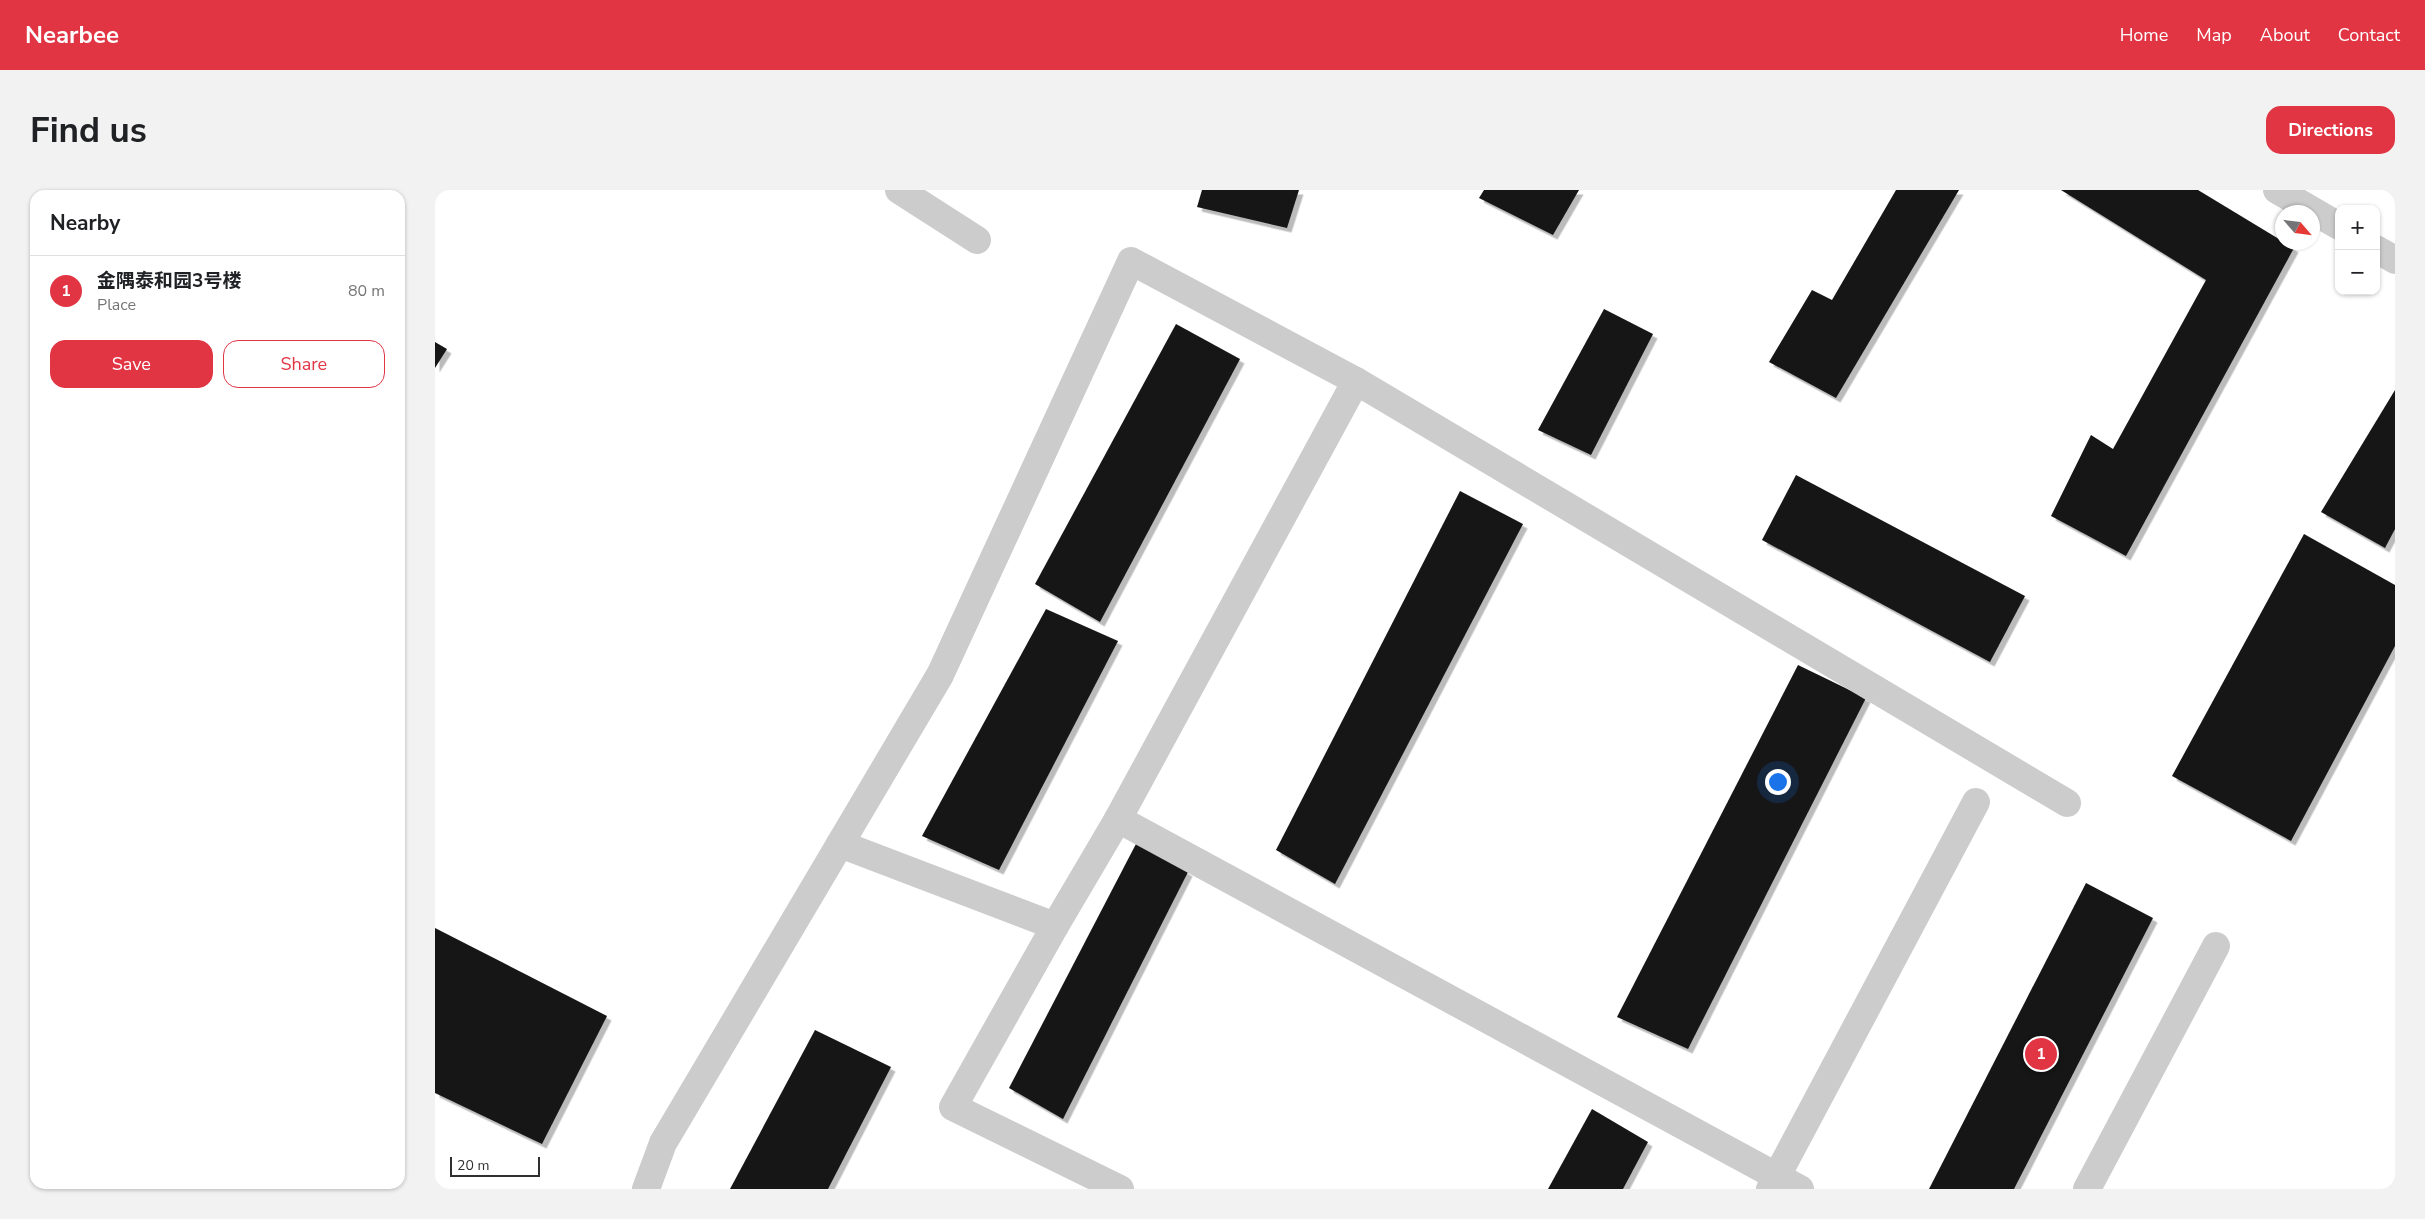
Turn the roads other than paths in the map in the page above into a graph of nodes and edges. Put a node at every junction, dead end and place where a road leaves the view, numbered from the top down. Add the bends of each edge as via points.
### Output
1 (899, 190) edge
2 (2277, 190) edge
3 (2335, 224) edge
4 (977, 240) dead end
5 (2378, 250) edge
6 (2395, 260) edge
7 (1356, 381) junction
8 (1976, 802) dead end
9 (2067, 803) dead end
10 (1118, 819) junction
11 (840, 844) junction
12 (1055, 926) junction
13 (2216, 946) dead end
14 (1782, 1185) edge
15 (646, 1189) edge
16 (1120, 1189) edge
17 (2087, 1189) edge

1 - 4 street
2 - 3 street
5 - 6 street
7 - 9 street
7 - 10 street
7 - 11 street via 1131,261 940,675
8 - 14 street
10 - 12 street
10 - 14 street
11 - 12 street
11 - 15 street via 663,1143
12 - 16 street via 953,1107
13 - 17 street

